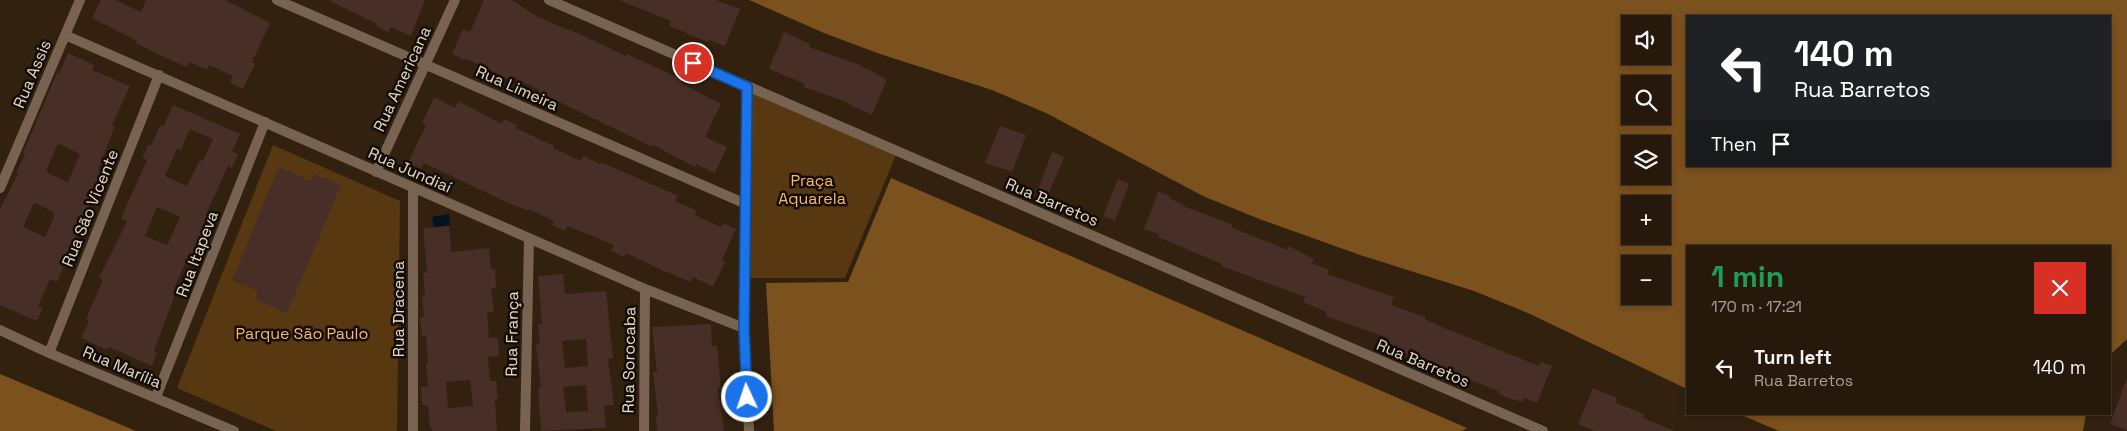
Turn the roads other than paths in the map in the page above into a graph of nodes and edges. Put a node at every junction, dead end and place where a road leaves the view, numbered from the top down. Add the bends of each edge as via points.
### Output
1 (80, 0) edge
2 (277, 0) edge
3 (455, 0) edge
4 (549, 0) edge
5 (65, 35) junction
6 (424, 64) junction
7 (159, 75) junction
8 (747, 87) junction
9 (265, 122) junction
10 (376, 172) junction
11 (0, 188) edge
12 (413, 188) junction
13 (746, 204) junction
14 (529, 238) junction
15 (645, 289) junction
16 (744, 328) junction
17 (0, 330) edge
18 (48, 353) junction
19 (156, 398) junction
20 (234, 431) edge
21 (412, 431) edge
22 (525, 431) edge
23 (644, 431) edge
24 (749, 431) edge
25 (1543, 431) edge

1 - 5 street, Rua Assis
2 - 6 street, Rua Limeira
3 - 6 street, Rua Americana
4 - 8 street, Rua Barretos
5 - 7 street, Rua Jundiaí
5 - 11 street, Rua Assis
6 - 10 street, Rua Americana
6 - 13 street, Rua Limeira
7 - 9 street, Rua Jundiaí
7 - 18 street, Rua São Vicente
8 - 13 street
8 - 25 street, Rua Barretos
9 - 10 street, Rua Jundiaí
9 - 19 street, Rua Itapeva
10 - 12 street, Rua Jundiaí
12 - 14 street, Rua Jundiaí
12 - 21 street, Rua Dracena
13 - 16 street
14 - 15 street, Rua Jundiaí
14 - 22 street, Rua França
15 - 16 street, Rua Jundiaí
15 - 23 street, Rua Sorocaba
16 - 24 street
17 - 18 street, Rua Marília
18 - 19 street, Rua Marília
19 - 20 street, Rua Marília

